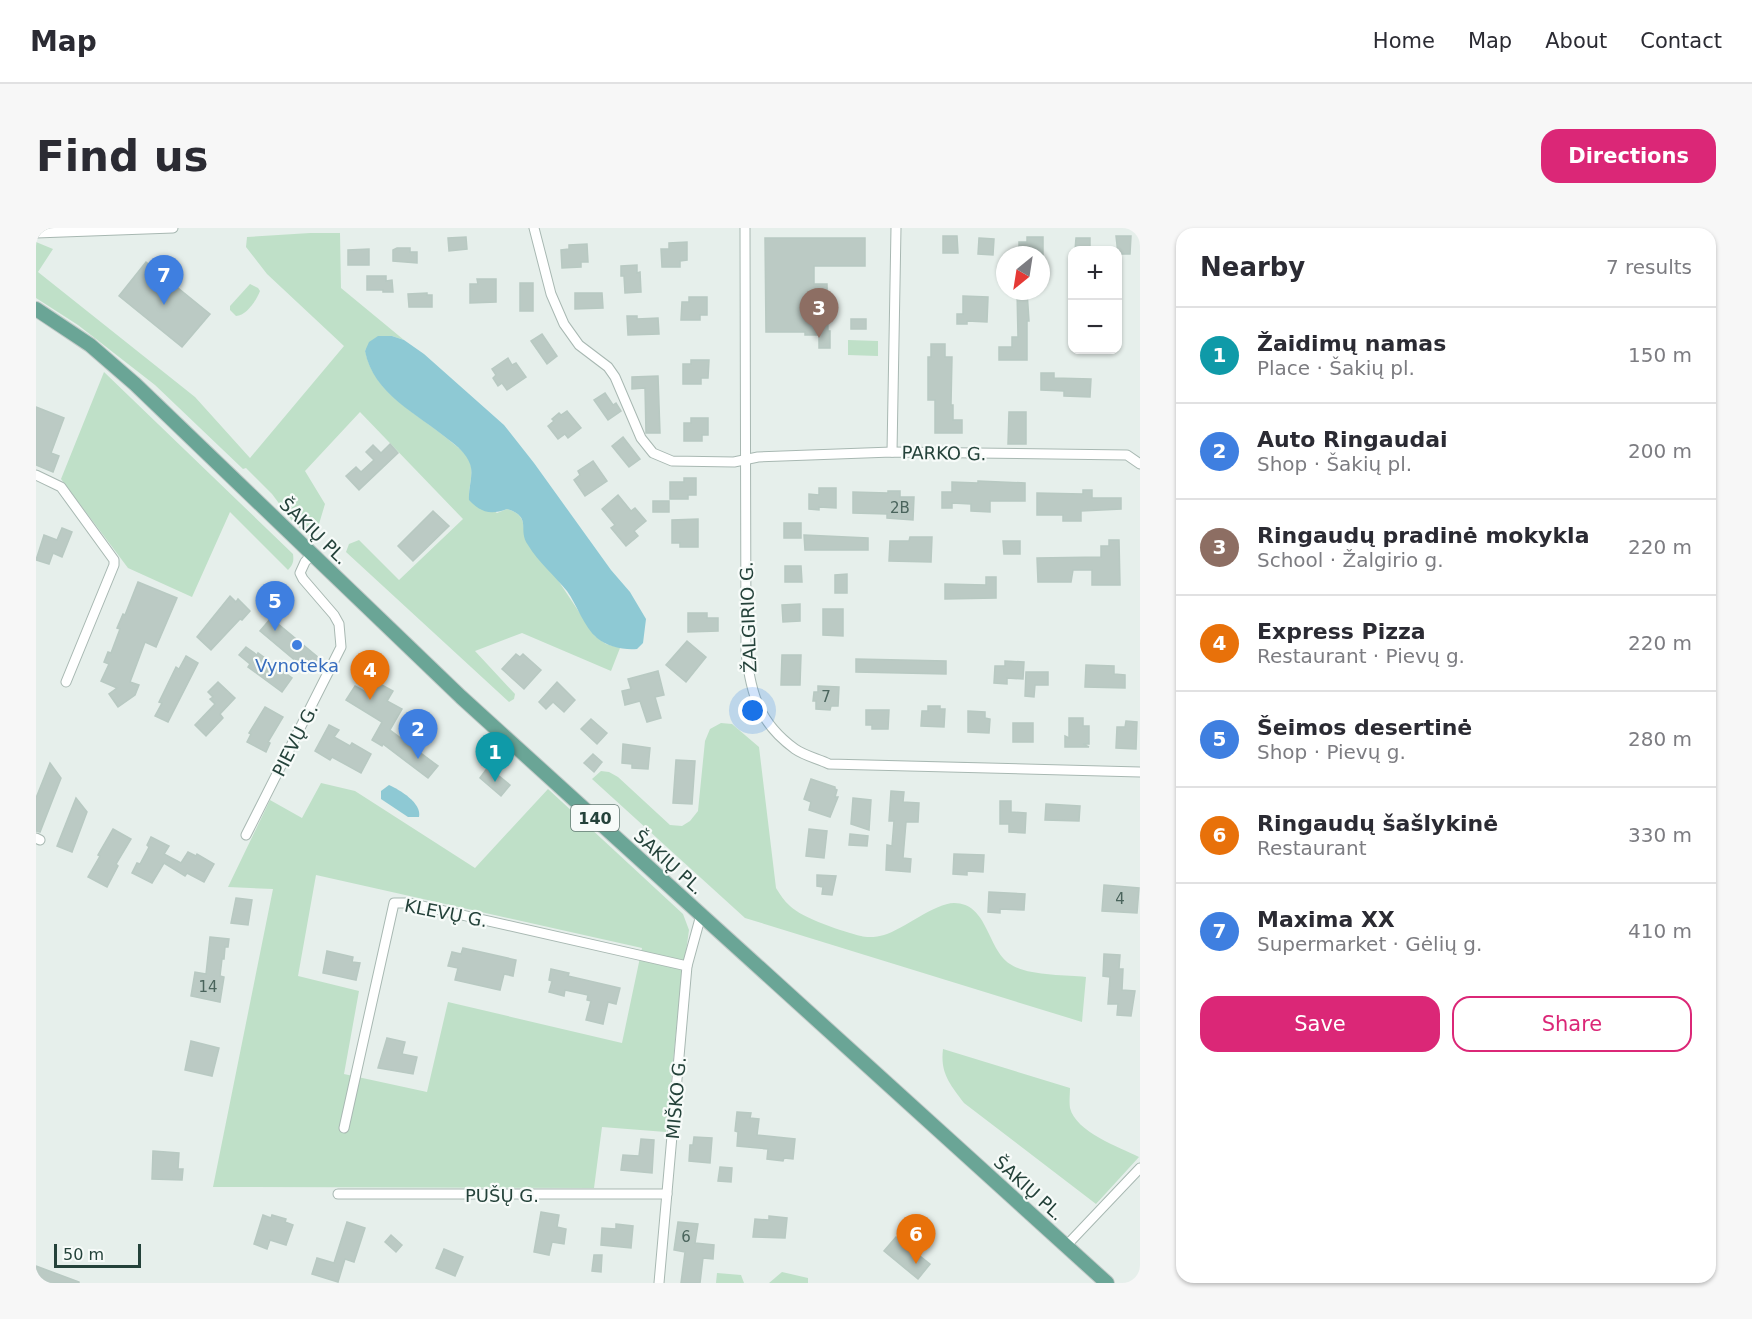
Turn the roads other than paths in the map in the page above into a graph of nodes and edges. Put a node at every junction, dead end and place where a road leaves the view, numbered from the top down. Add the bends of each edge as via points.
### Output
1 (173, 228) edge
2 (534, 228) edge
3 (745, 228) edge
4 (896, 228) edge
5 (37, 233) edge
6 (36, 310) edge
7 (892, 452) junction
8 (746, 459) junction
9 (1140, 464) edge
10 (36, 475) edge
11 (312, 554) junction
12 (66, 682) dead end
13 (1140, 772) edge
14 (246, 836) dead end
15 (701, 915) junction
16 (687, 966) junction
17 (344, 1128) dead end
18 (1140, 1168) edge
19 (338, 1194) dead end
20 (667, 1194) junction
21 (1066, 1246) junction
22 (659, 1283) edge
23 (1107, 1283) edge

1 - 5 street
2 - 8 street, PARKO G. via 551,294 564,324 579,345 615,377 632,422 652,453 691,463
3 - 8 street, ŽALGIRIO G.
4 - 7 street
6 - 11 main road, ŠAKIŲ PL. / 140 via 90,345 135,384
7 - 8 street, PARKO G.
7 - 9 street, PARKO G. via 1127,455
8 - 13 street, ŽALGIRIO G. via 746,653 750,687 759,710 797,750 830,764
10 - 12 street via 62,487 114,560
11 - 14 street, PIEVŲ G. via 300,573 339,624 341,647
11 - 15 main road, ŠAKIŲ PL. / 140 via 461,697
15 - 16 street, MIŠKO G.
15 - 21 main road, ŠAKIŲ PL. / 140
16 - 17 street, KLEVŲ G. via 409,903 394,903
16 - 20 street, MIŠKO G.
18 - 21 street
19 - 20 street, PUŠŲ G.
20 - 22 street, MIŠKO G.
21 - 23 main road, ŠAKIŲ PL. / 140

